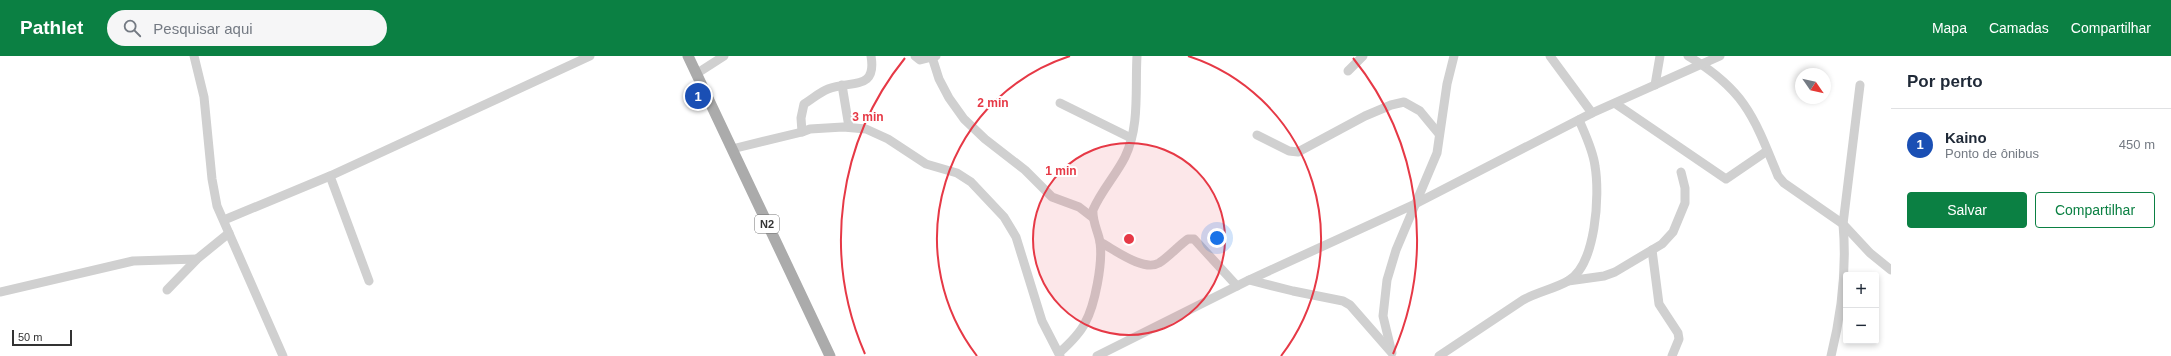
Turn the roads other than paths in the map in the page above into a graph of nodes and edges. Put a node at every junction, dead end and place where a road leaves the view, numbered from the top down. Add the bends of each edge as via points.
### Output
1 (194, 56) edge
2 (590, 56) edge
3 (688, 56) edge
4 (724, 56) edge
5 (871, 56) edge
6 (915, 56) edge
7 (1137, 56) edge
8 (1363, 56) edge
9 (1454, 56) edge
10 (1550, 56) edge
11 (1660, 56) edge
12 (1688, 56) edge
13 (1720, 56) edge
14 (934, 57) edge
15 (1702, 64) junction
16 (1348, 71) dead end
17 (696, 74) junction
18 (842, 85) junction
19 (1654, 85) junction
20 (1860, 85) dead end
21 (1060, 103) dead end
22 (1616, 104) junction
23 (1592, 113) junction
24 (1579, 120) junction
25 (849, 127) junction
26 (802, 132) junction
27 (1439, 134) junction
28 (1257, 135) dead end
29 (1131, 138) junction
30 (732, 149) junction
31 (1767, 151) junction
32 (1681, 172) dead end
33 (330, 176) junction
34 (1415, 204) junction
35 (1092, 217) junction
36 (224, 220) junction
37 (1843, 224) junction
38 (229, 233) junction
39 (1100, 242) junction
40 (1652, 250) junction
41 (197, 259) junction
42 (1891, 270) edge
43 (1250, 280) junction
44 (1568, 281) junction
45 (369, 282) dead end
46 (1237, 286) junction
47 (167, 290) dead end
48 (0, 292) edge
49 (1393, 354) edge
50 (1059, 355) edge
51 (283, 356) edge
52 (830, 356) edge
53 (1097, 356) edge
54 (1439, 356) edge
55 (1672, 356) edge
56 (1831, 356) edge

1 - 36 street via 204,96 215,197
2 - 33 street
3 - 17 main road, N2
4 - 17 street
5 - 18 street via 873,69 864,82
6 - 14 street via 920,60
7 - 29 street via 1136,106
8 - 16 street
9 - 27 street
10 - 23 street
11 - 19 street
12 - 15 street
13 - 15 street
14 - 35 street via 939,79 964,119 1025,170 1052,198 1079,207
15 - 19 street
15 - 31 street via 1719,76 1739,96 1752,114
17 - 30 main road, N2
18 - 25 street
18 - 26 street via 827,89 804,104
19 - 22 street
20 - 37 street
21 - 29 street
22 - 23 street
22 - 31 street via 1723,178 1729,177
23 - 24 street
24 - 34 street
24 - 44 street via 1595,165 1595,206 1590,247 1583,262
25 - 26 street via 810,128
25 - 50 street via 877,133 926,164 961,175 981,191 1004,217 1016,237 1042,321
26 - 30 street
27 - 28 street via 1420,111 1404,102 1365,116 1298,152 1289,151
27 - 34 street via 1436,153
29 - 35 street via 1125,156 1097,200
30 - 52 main road, N2
31 - 37 street via 1778,176 1784,183
32 - 40 street via 1685,202 1673,232
33 - 36 street
33 - 45 street
34 - 43 street
34 - 49 street via 1387,280 1383,316
35 - 39 street
36 - 38 street
37 - 42 street via 1870,254
37 - 56 street via 1843,294 1840,322
38 - 41 street
38 - 51 street
39 - 46 street via 1143,265 1152,266 1188,239 1194,239
39 - 50 street via 1097,280 1089,314 1084,325
40 - 44 street via 1615,272
40 - 55 street via 1660,304 1678,333 1679,340
41 - 47 street
41 - 48 street via 133,261
43 - 46 street
43 - 49 street via 1343,301 1350,305
44 - 54 street via 1522,300
46 - 53 street

